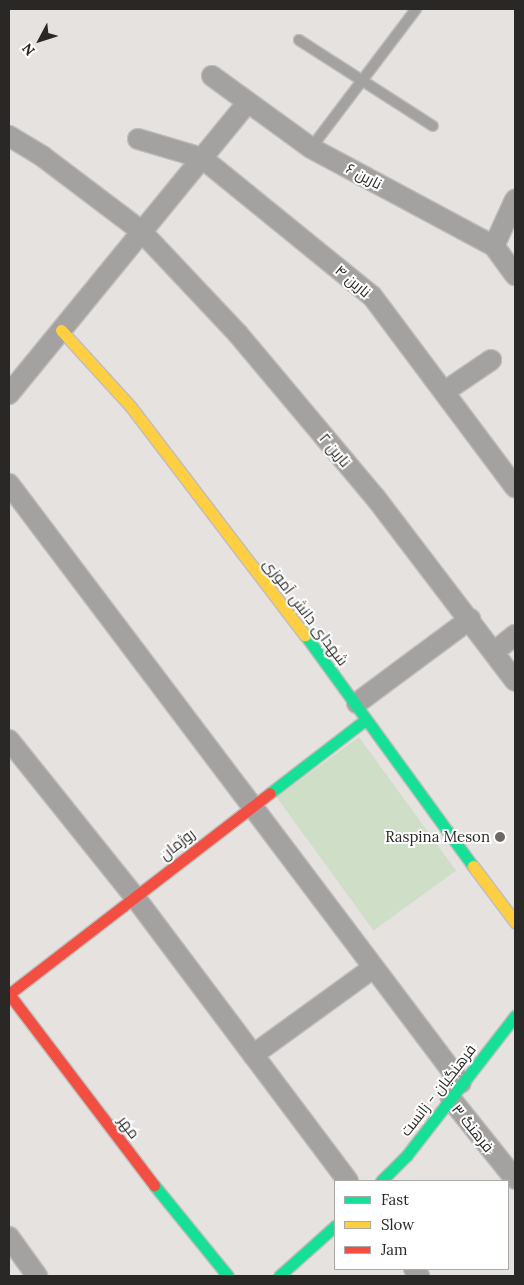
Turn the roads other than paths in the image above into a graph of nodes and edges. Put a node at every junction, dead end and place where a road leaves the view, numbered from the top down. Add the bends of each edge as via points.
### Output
1 (416, 9) edge
2 (299, 40) dead end
3 (212, 76) dead end
4 (362, 79) junction
5 (247, 103) junction
6 (433, 126) dead end
7 (9, 136) edge
8 (138, 139) dead end
9 (311, 148) junction
10 (202, 158) junction
11 (515, 200) edge
12 (141, 231) junction
13 (494, 246) junction
14 (515, 275) edge
15 (61, 330) junction
16 (491, 360) dead end
17 (444, 392) junction
18 (9, 394) edge
19 (9, 484) edge
20 (515, 487) edge
21 (470, 619) junction
22 (515, 635) edge
23 (494, 652) junction
24 (515, 680) edge
25 (361, 712) junction
26 (9, 740) edge
27 (252, 805) junction
28 (134, 896) junction
29 (515, 922) edge
30 (373, 968) junction
31 (9, 994) edge
32 (515, 1016) edge
33 (252, 1054) junction
34 (456, 1091) junction
35 (515, 1179) edge
36 (347, 1180) edge
37 (382, 1180) edge
38 (334, 1227) edge
39 (9, 1237) edge
40 (37, 1276) edge
41 (228, 1276) edge
42 (279, 1276) edge

1 - 4 lane
2 - 4 lane
3 - 5 street, نارین ۶
4 - 6 lane
4 - 9 lane
5 - 9 street, نارین ۶
5 - 10 street
7 - 12 street, نارین ۲ via 42,156
8 - 10 street, نارین ۴
9 - 13 street, نارین ۶
10 - 12 street
10 - 17 street, نارین ۴ via 372,296
11 - 13 street
12 - 15 street
12 - 21 street, نارین ۲ via 238,334 375,497
13 - 14 street, نارین ۶
15 - 18 street
15 - 25 street, شهدای دانش آموزی via 130,407
16 - 17 street
17 - 20 street, نارین ۴
19 - 27 street, فرهنگ ۳
21 - 23 street, نارین ۲
21 - 25 street
22 - 23 street
23 - 24 street, نارین ۲
25 - 27 street, روژمان
25 - 29 street, شهدای دانش آموزی
26 - 28 street
27 - 28 street, روژمان
27 - 30 street, فرهنگ ۳
28 - 31 street, روژمان
28 - 33 street
30 - 33 street
30 - 34 street, فرهنگ ۳
31 - 41 street, مهر via 149,1179
32 - 34 street, فرهنگیان - زانست
33 - 36 street
34 - 35 street, فرهنگ ۳
34 - 37 street, فرهنگیان - زانست
38 - 42 street
39 - 40 street

